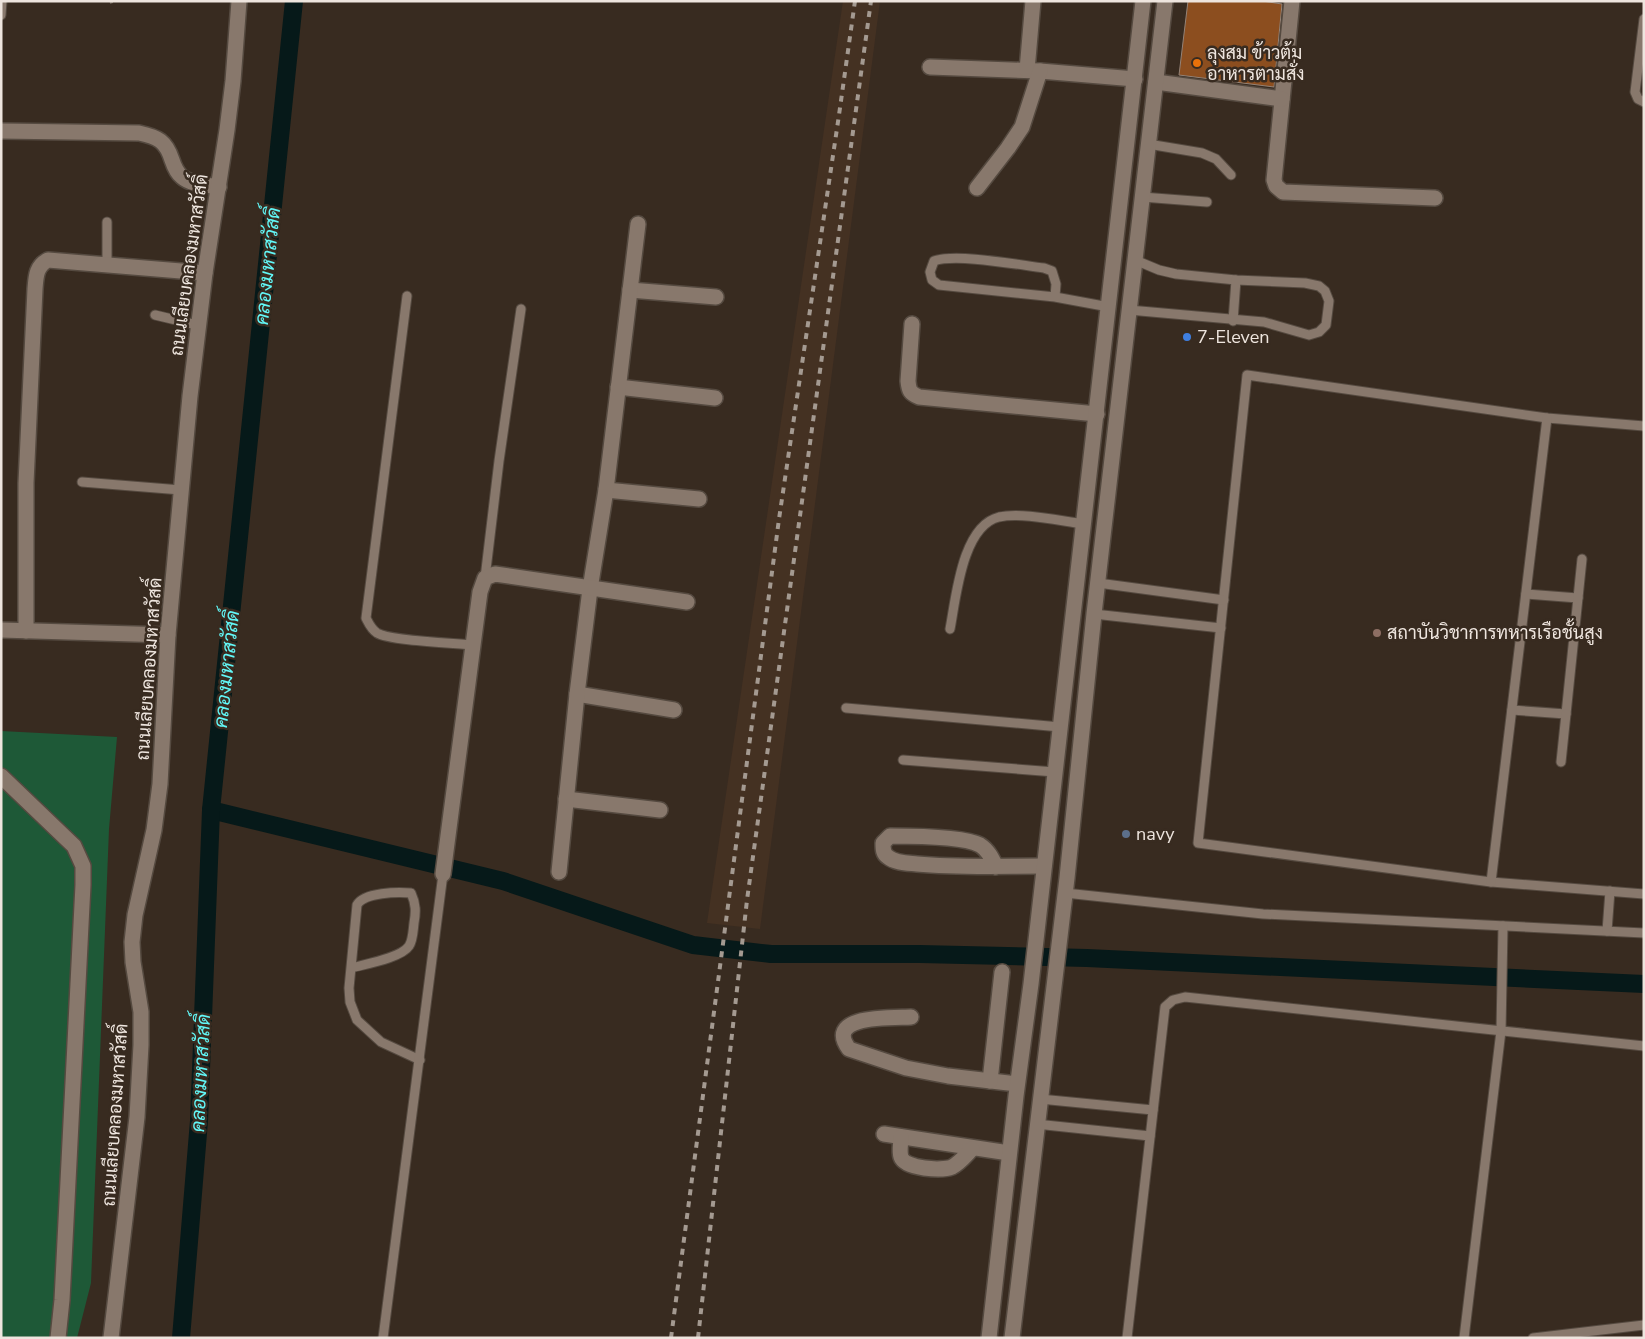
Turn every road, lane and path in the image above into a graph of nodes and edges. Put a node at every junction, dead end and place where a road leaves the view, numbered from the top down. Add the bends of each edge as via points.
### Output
1 (2, 1) edge
2 (239, 1) edge
3 (1033, 1) edge
4 (1144, 1) edge
5 (1164, 1) edge
6 (1292, 1) edge
7 (1, 15) edge
8 (1644, 19) edge
9 (930, 67) dead end
10 (1034, 70) junction
11 (1135, 79) junction
12 (1156, 82) junction
13 (1282, 99) junction
14 (1644, 102) edge
15 (1, 131) edge
16 (1148, 144) junction
17 (1231, 175) dead end
18 (219, 187) junction
19 (977, 188) dead end
20 (1142, 197) junction
21 (1435, 198) dead end
22 (1207, 202) dead end
23 (108, 222) dead end
24 (638, 224) dead end
25 (1135, 260) junction
26 (106, 265) junction
27 (205, 273) junction
28 (1236, 280) junction
29 (630, 290) junction
30 (407, 296) dead end
31 (1055, 297) junction
32 (716, 298) dead end
33 (1109, 307) junction
34 (521, 309) dead end
35 (1129, 310) junction
36 (155, 315) dead end
37 (1233, 321) junction
38 (912, 324) dead end
39 (197, 325) junction
40 (618, 387) junction
41 (715, 398) dead end
42 (1096, 414) junction
43 (1547, 418) junction
44 (1644, 426) edge
45 (82, 482) dead end
46 (182, 490) junction
47 (606, 490) junction
48 (700, 499) dead end
49 (1084, 524) junction
50 (1582, 559) dead end
51 (485, 578) junction
52 (1098, 583) junction
53 (590, 589) junction
54 (1526, 594) junction
55 (1578, 598) junction
56 (1224, 600) junction
57 (688, 602) dead end
58 (1094, 614) junction
59 (1221, 628) junction
60 (950, 629) dead end
61 (1, 630) edge
62 (26, 631) junction
63 (168, 635) junction
64 (474, 645) junction
65 (577, 694) junction
66 (846, 708) dead end
67 (674, 710) dead end
68 (1512, 710) junction
69 (1566, 714) junction
70 (1060, 727) junction
71 (903, 760) dead end
72 (1561, 762) dead end
73 (1055, 772) junction
74 (1, 776) edge
75 (566, 798) junction
76 (660, 810) dead end
77 (996, 866) junction
78 (1044, 866) junction
79 (560, 872) dead end
80 (443, 874) joint
81 (1491, 882) junction
82 (1610, 891) junction
83 (1064, 894) junction
84 (1644, 894) edge
85 (1504, 931) junction
86 (1607, 931) junction
87 (1644, 933) edge
88 (351, 968) junction
89 (1002, 972) dead end
90 (911, 1017) dead end
91 (1502, 1031) junction
92 (1644, 1046) edge
93 (420, 1060) junction
94 (990, 1081) junction
95 (1016, 1090) junction
96 (1040, 1099) junction
97 (1153, 1110) junction
98 (1013, 1123) junction
99 (1036, 1124) junction
100 (884, 1134) dead end
101 (1150, 1136) junction
102 (901, 1137) junction
103 (972, 1148) junction
104 (1009, 1153) junction
105 (1644, 1325) edge
106 (58, 1338) edge
107 (111, 1338) edge
108 (383, 1338) edge
109 (989, 1338) edge
110 (1012, 1338) edge
111 (1127, 1338) edge
112 (1464, 1338) edge
113 (1533, 1338) edge

1 - 7 lane
2 - 18 street, ถนนเลียบคลองมหาสวัสดิ์ via 233,81
3 - 10 street
4 - 11 street
5 - 12 street
6 - 13 street
8 - 14 lane via 1635,92
9 - 10 street
10 - 11 street
10 - 19 street via 1022,126
11 - 33 street
12 - 13 street
12 - 16 street
13 - 21 street via 1274,180 1279,190
15 - 18 street via 139,133 154,136 170,151 181,177 190,182
16 - 17 lane via 1202,152 1216,159
16 - 20 street
18 - 27 street, ถนนเลียบคลองมหาสวัสดิ์
20 - 22 lane
20 - 25 street
23 - 26 lane
24 - 29 street
25 - 28 lane via 1176,274
25 - 35 street
26 - 27 street
26 - 62 street via 48,260 37,271 26,483
27 - 39 street, ถนนเลียบคลองมหาสวัสดิ์
28 - 37 lane
28 - 37 lane via 1306,283 1319,286 1329,301 1326,325 1309,335 1264,322
29 - 32 street
29 - 40 street
30 - 64 lane via 366,618 379,635
31 - 31 lane via 1052,271 1044,268 942,258 934,261 930,272 932,280 939,285
31 - 33 lane
33 - 35 street
33 - 42 street
34 - 51 lane
35 - 37 lane
35 - 52 street
36 - 39 lane
38 - 42 street via 908,390 912,394
39 - 46 street, ถนนเลียบคลองมหาสวัสดิ์
40 - 41 street
40 - 47 street
42 - 49 street
43 - 44 lane
43 - 54 lane
43 - 56 lane via 1247,375
45 - 46 lane
46 - 63 street, ถนนเลียบคลองมหาสวัสดิ์
47 - 48 street
47 - 53 street
49 - 60 lane via 1019,516 999,517 986,522 975,536 963,563
49 - 70 street
50 - 55 lane
51 - 53 street via 495,574
51 - 64 street via 480,592
52 - 56 lane
52 - 58 street
53 - 57 street
53 - 65 street
54 - 55 lane
54 - 68 lane
55 - 69 lane
56 - 59 lane
58 - 59 lane
58 - 83 street
59 - 81 lane via 1198,843
61 - 62 street
62 - 63 street
63 - 107 street, ถนนเลียบคลองมหาสวัสดิ์ via 160,784 132,942 141,1012 141,1045 137,1117
64 - 80 street
65 - 67 street
65 - 75 street
66 - 70 lane
68 - 69 lane
68 - 81 lane
69 - 72 lane
70 - 73 street
71 - 73 lane
73 - 78 street
74 - 106 street via 74,846 82,866
75 - 76 street
75 - 79 street
77 - 77 street via 988,851 961,840 890,836 883,843 887,857 897,862 949,867
77 - 78 street
78 - 95 street
80 - 93 lane
81 - 82 lane
82 - 84 lane
82 - 86 lane
83 - 85 lane via 1263,914
83 - 96 street
85 - 86 lane
85 - 91 lane
86 - 87 lane
88 - 88 lane via 360,900 367,896 411,893 416,910 408,948
88 - 93 lane via 350,1002 357,1020 381,1042
89 - 94 street
90 - 94 street via 858,1020 850,1024 844,1034 844,1043 849,1049 906,1068
91 - 92 lane
91 - 97 lane via 1186,997 1173,1000 1165,1007
91 - 112 lane
93 - 108 lane
94 - 95 street
95 - 96 street
95 - 98 street
96 - 97 lane
96 - 99 street
97 - 101 lane
98 - 99 street
98 - 104 street
99 - 101 lane
99 - 110 street
100 - 102 street
101 - 111 lane
102 - 103 street
102 - 103 street via 901,1158 921,1168 951,1167
103 - 104 street
104 - 109 street
105 - 113 lane

